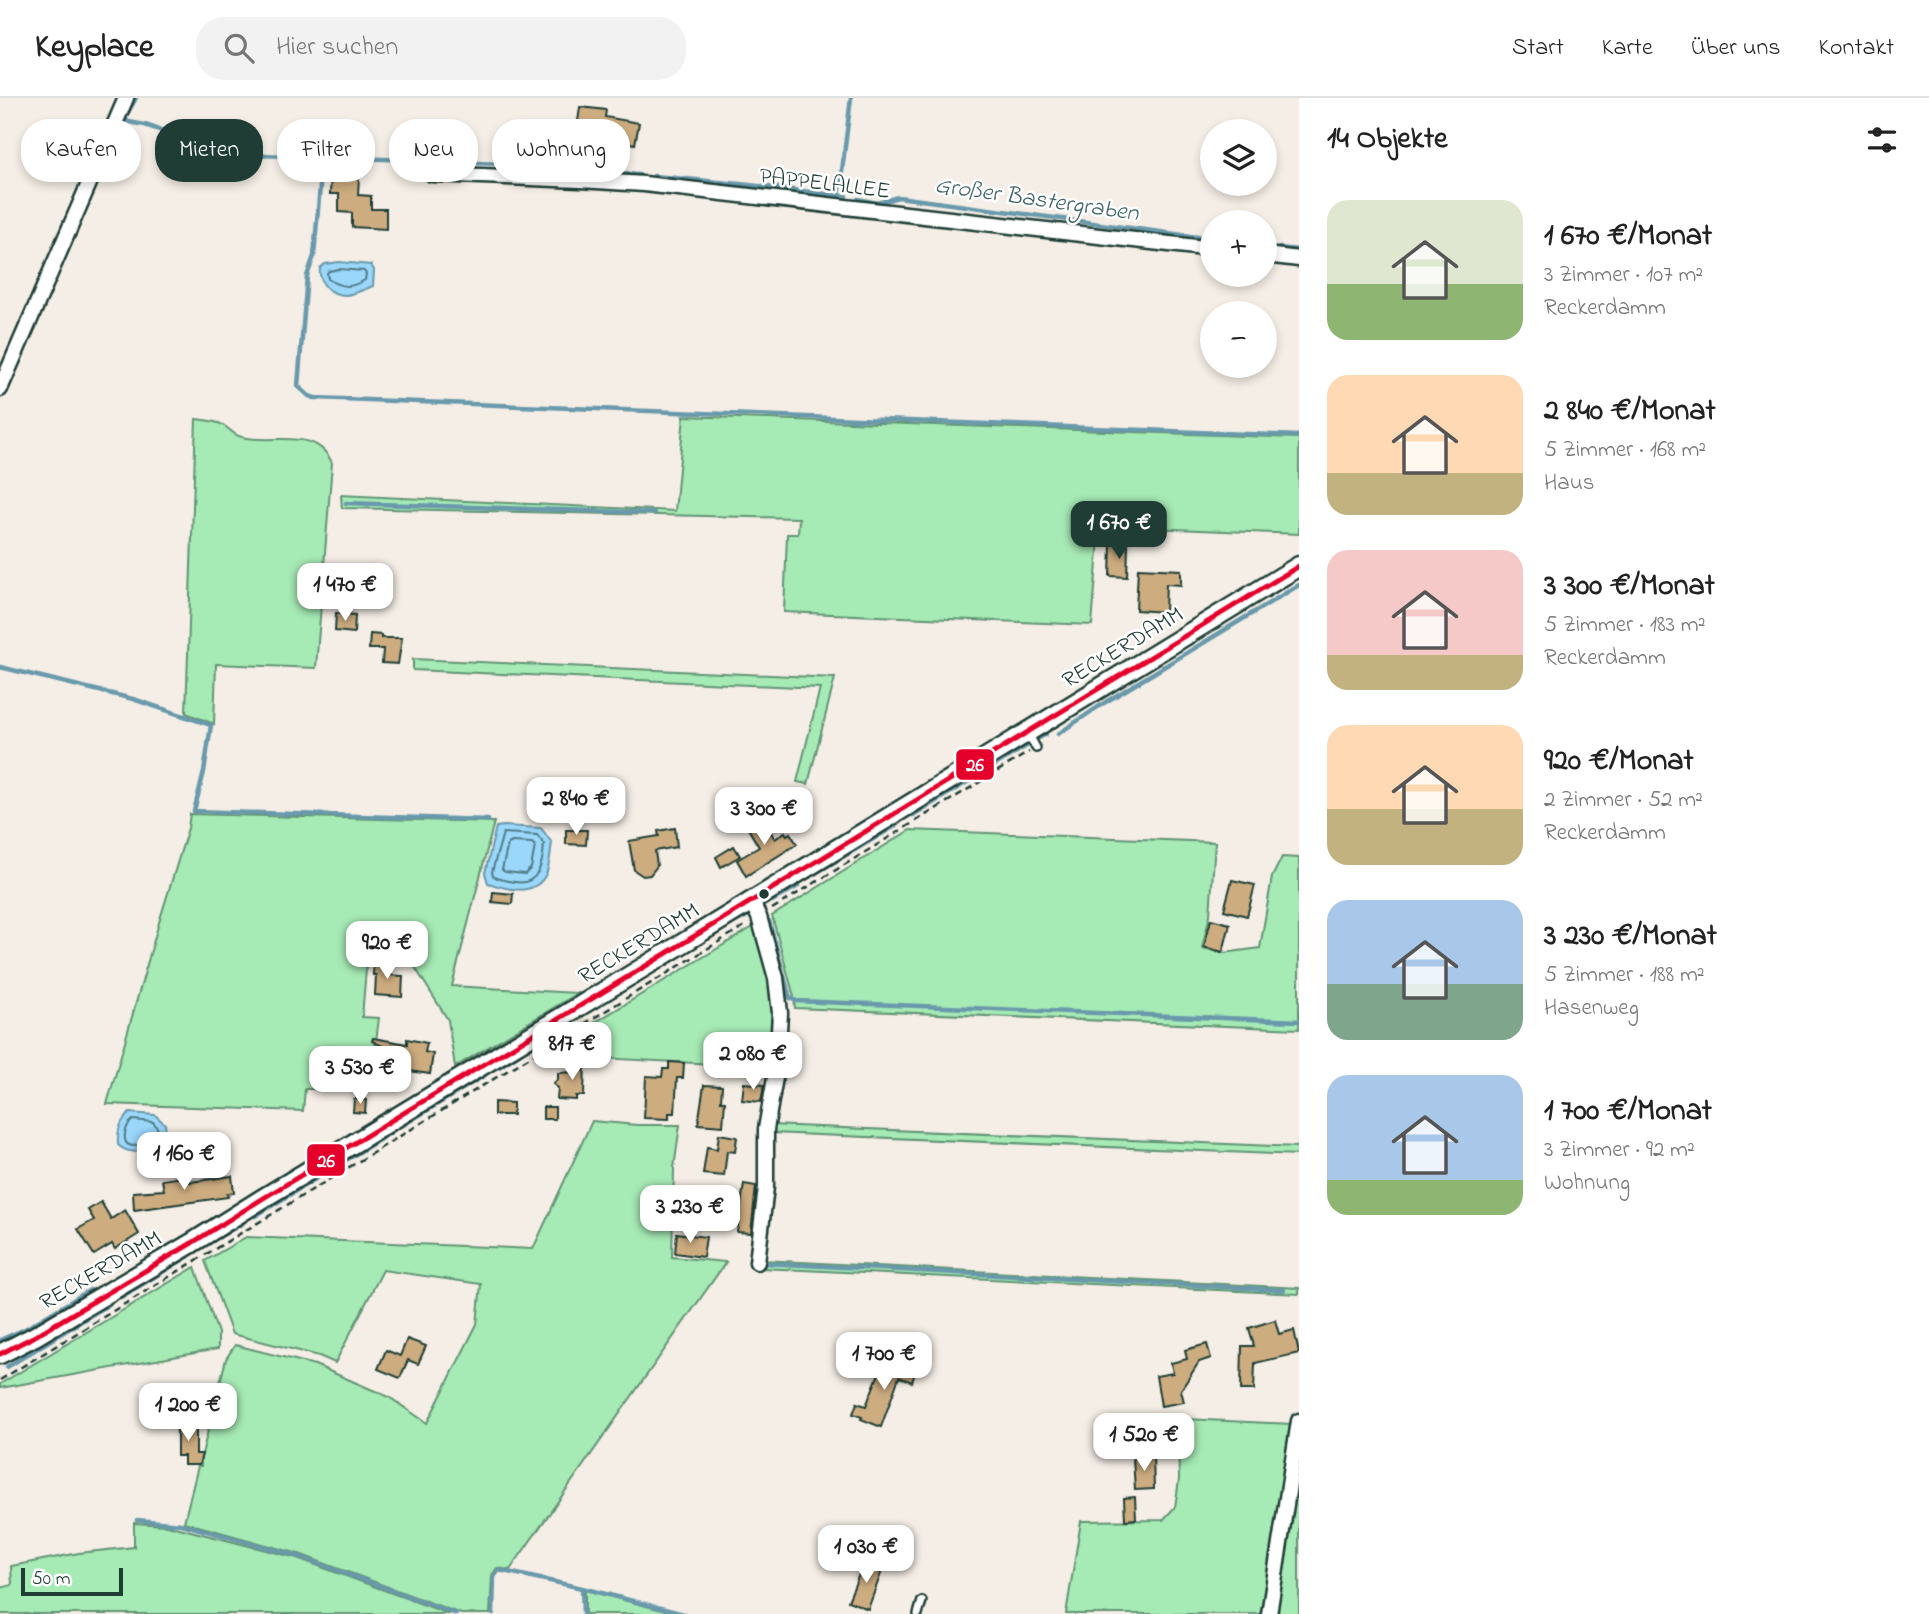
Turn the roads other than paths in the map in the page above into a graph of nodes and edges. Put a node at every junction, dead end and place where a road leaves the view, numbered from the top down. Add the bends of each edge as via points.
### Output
1 (126, 98) edge
2 (478, 176) edge
3 (1200, 248) edge
4 (1277, 257) edge
5 (1299, 259) edge
6 (0, 389) edge
7 (1299, 566) edge
8 (751, 901) junction
9 (757, 1262) dead end
10 (0, 1354) edge
11 (1299, 1421) edge
12 (922, 1601) dead end
13 (918, 1614) edge
14 (1269, 1614) edge

1 - 6 street
2 - 3 street, PAPPELALLEE via 643,184
4 - 5 street
7 - 8 street, RECKERDAMM via 1032,740
8 - 9 street via 773,966 780,1013
8 - 10 street, RECKERDAMM via 192,1243
11 - 14 street
12 - 13 lane

